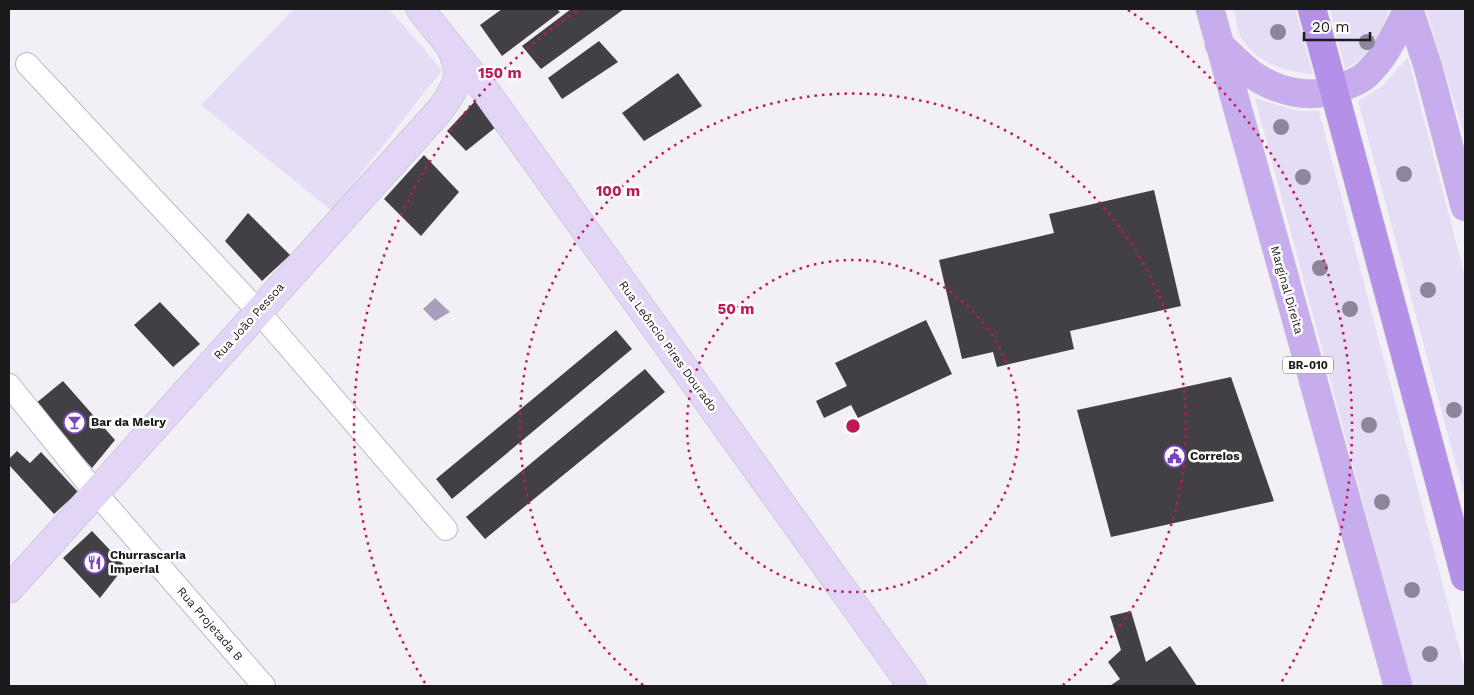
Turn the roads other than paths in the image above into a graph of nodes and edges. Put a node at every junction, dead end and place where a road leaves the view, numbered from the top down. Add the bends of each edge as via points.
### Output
1 (420, 9) edge
2 (1210, 9) edge
3 (1312, 9) edge
4 (1408, 9) edge
5 (446, 41) junction
6 (1219, 44) junction
7 (27, 64) dead end
8 (1334, 91) junction
9 (1465, 207) edge
10 (258, 312) junction
11 (9, 385) edge
12 (96, 493) junction
13 (446, 529) dead end
14 (1465, 577) edge
15 (9, 589) edge
16 (264, 686) edge
17 (912, 686) edge
18 (1398, 686) edge

1 - 5 main road, Rua Leôncio Pires Dourado
2 - 6 main road, Marginal Direita / BR-010
3 - 8 highway
4 - 8 main road via 1390,44 1366,75
4 - 9 main road via 1428,67
5 - 10 main road, Rua João Pessoa via 459,72 457,83 440,110
5 - 17 main road, Rua Leôncio Pires Dourado via 493,101
6 - 8 main road via 1254,76 1277,87 1295,93
6 - 18 main road, Marginal Direita / BR-010
7 - 10 street
8 - 14 highway
10 - 12 main road, Rua João Pessoa
10 - 13 street
11 - 12 street, Rua Projetada B
12 - 15 main road, Rua João Pessoa
12 - 16 street, Rua Projetada B

